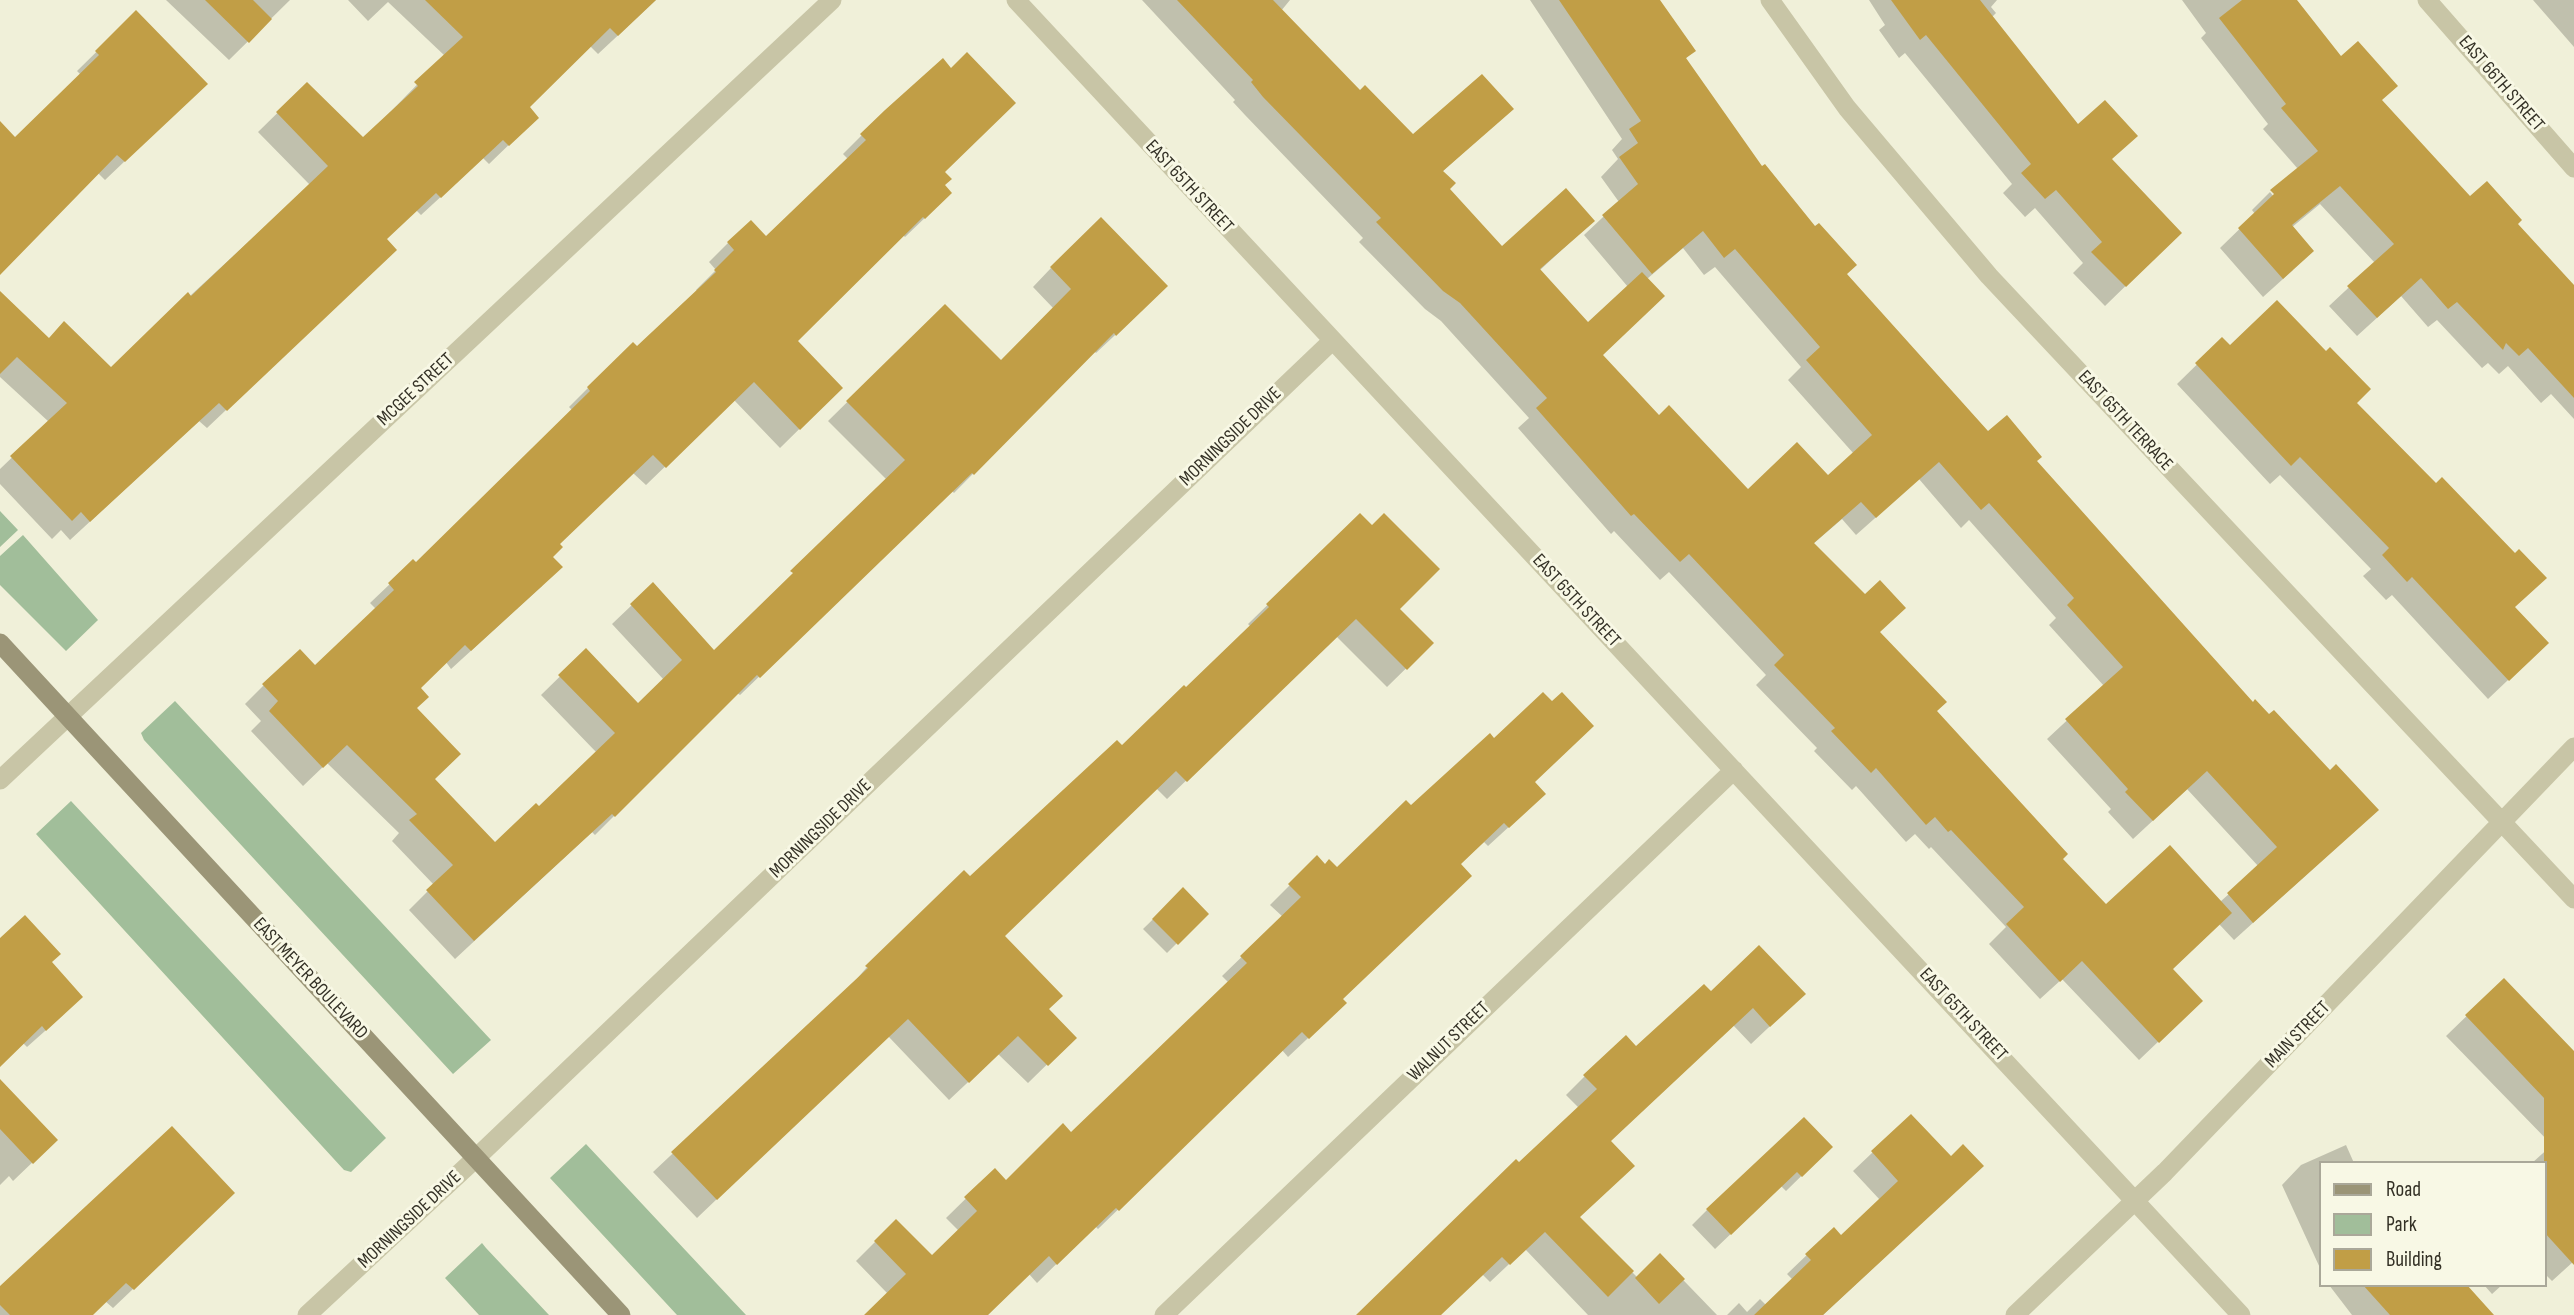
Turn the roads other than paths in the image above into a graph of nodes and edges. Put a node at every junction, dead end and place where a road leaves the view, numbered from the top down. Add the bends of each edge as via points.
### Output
1 (832, 0) edge
2 (1016, 0) edge
3 (1770, 0) edge
4 (2427, 0) edge
5 (2574, 168) edge
6 (1332, 341) junction
7 (0, 643) edge
8 (68, 716) junction
9 (2574, 747) edge
10 (1734, 770) junction
11 (0, 780) edge
12 (2502, 823) junction
13 (2574, 899) edge
14 (476, 1158) junction
15 (2137, 1201) junction
16 (307, 1315) edge
17 (621, 1315) edge
18 (1164, 1315) edge
19 (2015, 1315) edge
20 (2241, 1315) edge

1 - 8 street, MCGEE STREET
2 - 6 street, EAST 65TH STREET
3 - 12 street, EAST 65TH TERRACE via 1847,108 1989,276
4 - 5 street, EAST 66TH STREET
6 - 10 street, EAST 65TH STREET
6 - 14 street, MORNINGSIDE DRIVE
7 - 8 main road, EAST MEYER BOULEVARD
8 - 11 street, MCGEE STREET
8 - 14 main road, EAST MEYER BOULEVARD
9 - 12 street, MAIN STREET
10 - 15 street, EAST 65TH STREET
10 - 18 street, WALNUT STREET
12 - 13 street, EAST 65TH TERRACE
12 - 15 street, MAIN STREET
14 - 16 street, MORNINGSIDE DRIVE
14 - 17 main road, EAST MEYER BOULEVARD
15 - 19 street, MAIN STREET
15 - 20 street, EAST 65TH STREET

